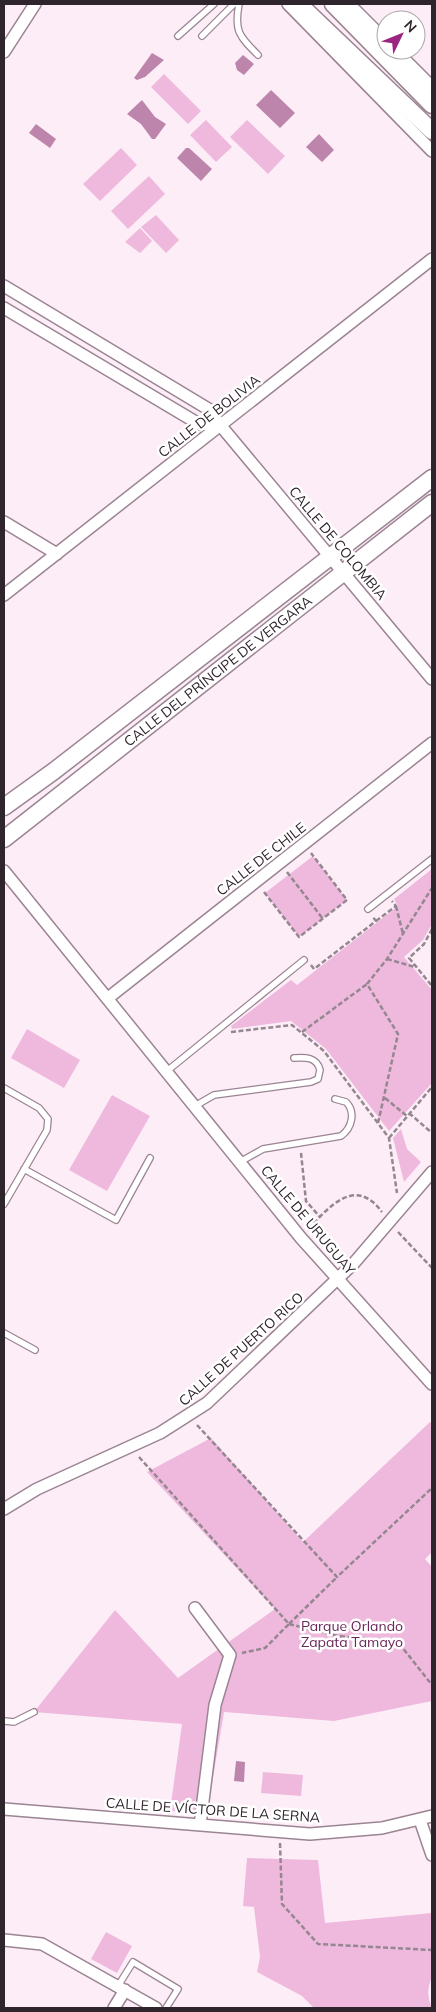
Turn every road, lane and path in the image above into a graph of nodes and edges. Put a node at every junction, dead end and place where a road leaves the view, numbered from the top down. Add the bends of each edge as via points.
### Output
1 (35, 4) edge
2 (214, 4) edge
3 (234, 4) edge
4 (239, 4) edge
5 (288, 4) edge
6 (299, 4) edge
7 (333, 4) edge
8 (349, 4) edge
9 (376, 31) edge
10 (178, 36) dead end
11 (202, 36) dead end
12 (4, 52) edge
13 (258, 55) dead end
14 (405, 60) edge
15 (432, 87) edge
16 (432, 105) edge
17 (432, 131) edge
18 (432, 151) edge
19 (432, 259) edge
20 (4, 286) edge
21 (4, 308) edge
22 (112, 351) junction
23 (99, 364) junction
24 (221, 426) junction
25 (432, 478) edge
26 (432, 503) edge
27 (4, 522) edge
28 (56, 554) junction
29 (330, 557) junction
30 (343, 573) junction
31 (4, 595) edge
32 (432, 679) edge
33 (432, 743) edge
34 (4, 807) edge
35 (4, 839) edge
36 (304, 844) junction
37 (432, 859) edge
38 (280, 863) junction
39 (4, 871) edge
40 (256, 882) junction
41 (432, 888) edge
42 (388, 894) junction
43 (396, 906) junction
44 (368, 909) joint
45 (323, 919) junction
46 (376, 921) junction
47 (432, 929) edge
48 (402, 934) junction
49 (387, 959) junction
50 (304, 960) joint
51 (416, 968) junction
52 (367, 984) junction
53 (432, 986) edge
54 (108, 998) junction
55 (302, 1032) junction
56 (209, 1034) junction
57 (294, 1058) dead end
58 (167, 1071) junction
59 (432, 1087) edge
60 (4, 1088) edge
61 (385, 1098) junction
62 (335, 1099) dead end
63 (195, 1106) junction
64 (409, 1113) junction
65 (407, 1116) junction
66 (378, 1123) junction
67 (432, 1133) edge
68 (389, 1138) junction
69 (300, 1144) junction
70 (150, 1158) dead end
71 (240, 1162) junction
72 (24, 1169) junction
73 (432, 1172) edge
74 (4, 1204) edge
75 (400, 1210) junction
76 (320, 1217) junction
77 (389, 1223) junction
78 (301, 1238) junction
79 (432, 1268) edge
80 (337, 1280) junction
81 (4, 1333) edge
82 (35, 1350) dead end
83 (432, 1384) edge
84 (189, 1417) junction
85 (131, 1448) junction
86 (432, 1488) edge
87 (4, 1509) edge
88 (337, 1577) junction
89 (195, 1608) dead end
90 (289, 1624) junction
91 (230, 1655) junction
92 (432, 1685) edge
93 (34, 1712) dead end
94 (4, 1721) edge
95 (4, 1809) edge
96 (432, 1816) edge
97 (420, 1820) junction
98 (200, 1824) junction
99 (279, 1832) junction
100 (432, 1855) edge
101 (4, 1940) edge
102 (432, 1950) edge
103 (122, 1988) junction
104 (114, 2008) edge
105 (156, 2008) edge
106 (166, 2008) edge

1 - 12 street
2 - 10 lane
3 - 11 lane
4 - 13 lane via 236,21 240,37
5 - 18 street
6 - 17 main road
7 - 16 main road
8 - 9 street
14 - 15 street
19 - 24 street, CALLE DE BOLIVIA
20 - 22 street, CALLE DE COLOMBIA
21 - 23 street
22 - 23 street
22 - 24 street, CALLE DE COLOMBIA via 210,410
23 - 24 street via 199,424
24 - 28 street, CALLE DE BOLIVIA
24 - 29 street, CALLE DE COLOMBIA
25 - 29 main road, CALLE DEL PRÍNCIPE DE VERGARA
26 - 30 main road, CALLE DEL PRÍNCIPE DE VERGARA
27 - 28 street
28 - 31 street, CALLE DE BOLIVIA
29 - 30 street, CALLE DE COLOMBIA
29 - 34 main road, CALLE DEL PRÍNCIPE DE VERGARA
30 - 32 street, CALLE DE COLOMBIA
30 - 35 main road, CALLE DEL PRÍNCIPE DE VERGARA
33 - 36 street, CALLE DE CHILE
36 - 38 street, CALLE DE CHILE
36 - 45 path via 347,900
37 - 42 lane
38 - 40 street, CALLE DE CHILE
38 - 45 path
39 - 54 street, CALLE DE URUGUAY
40 - 45 path via 299,937
40 - 54 street, CALLE DE CHILE
41 - 48 path
42 - 43 path
42 - 44 lane
43 - 46 path
43 - 48 path
44 - 46 path
46 - 50 path via 314,969 306,958
47 - 51 path via 424,944 409,958
48 - 49 path
49 - 51 path
49 - 52 path
50 - 56 lane
51 - 53 path
52 - 55 path
52 - 61 path via 398,1034
54 - 58 street, CALLE DE URUGUAY
55 - 56 path via 292,1026
55 - 66 path via 324,1051
56 - 58 lane
57 - 63 lane via 305,1057 317,1062 320,1070 318,1079 214,1095
58 - 63 street, CALLE DE URUGUAY
59 - 64 path
60 - 72 lane via 39,1108 48,1119 47,1130
61 - 65 path
61 - 66 path
62 - 69 lane via 346,1102 351,1108 350,1124 345,1133 336,1139
63 - 71 street, CALLE DE URUGUAY
64 - 65 path
64 - 67 path
65 - 68 path
66 - 68 path
68 - 75 path
69 - 71 lane via 263,1149
69 - 76 path via 306,1201
70 - 72 lane via 116,1220
71 - 78 street, CALLE DE URUGUAY
72 - 74 lane
73 - 75 street, CALLE DE PUERTO RICO
75 - 77 street, CALLE DE PUERTO RICO
76 - 77 path via 334,1202 361,1195 377,1205
76 - 78 path
77 - 79 path
77 - 80 street, CALLE DE PUERTO RICO
78 - 80 street, CALLE DE URUGUAY
80 - 83 street, CALLE DE URUGUAY
80 - 84 street, CALLE DE PUERTO RICO
81 - 82 lane
84 - 85 street, CALLE DE PUERTO RICO
84 - 88 path
85 - 87 street, CALLE DE PUERTO RICO via 37,1490
85 - 90 path
86 - 88 path
88 - 90 path
89 - 91 street
90 - 91 path via 265,1648
90 - 92 path via 338,1636 398,1642
91 - 98 street via 214,1705
93 - 94 lane via 14,1722
95 - 98 street, CALLE DE VÍCTOR DE LA SERNA
96 - 97 street, CALLE DE VÍCTOR DE LA SERNA
97 - 99 street, CALLE DE VÍCTOR DE LA SERNA via 340,1833
97 - 100 street
98 - 99 street, CALLE DE VÍCTOR DE LA SERNA
99 - 102 path via 282,1904 318,1944
101 - 103 street via 42,1944
103 - 104 street
103 - 105 street
103 - 106 lane via 133,1962 178,1989

